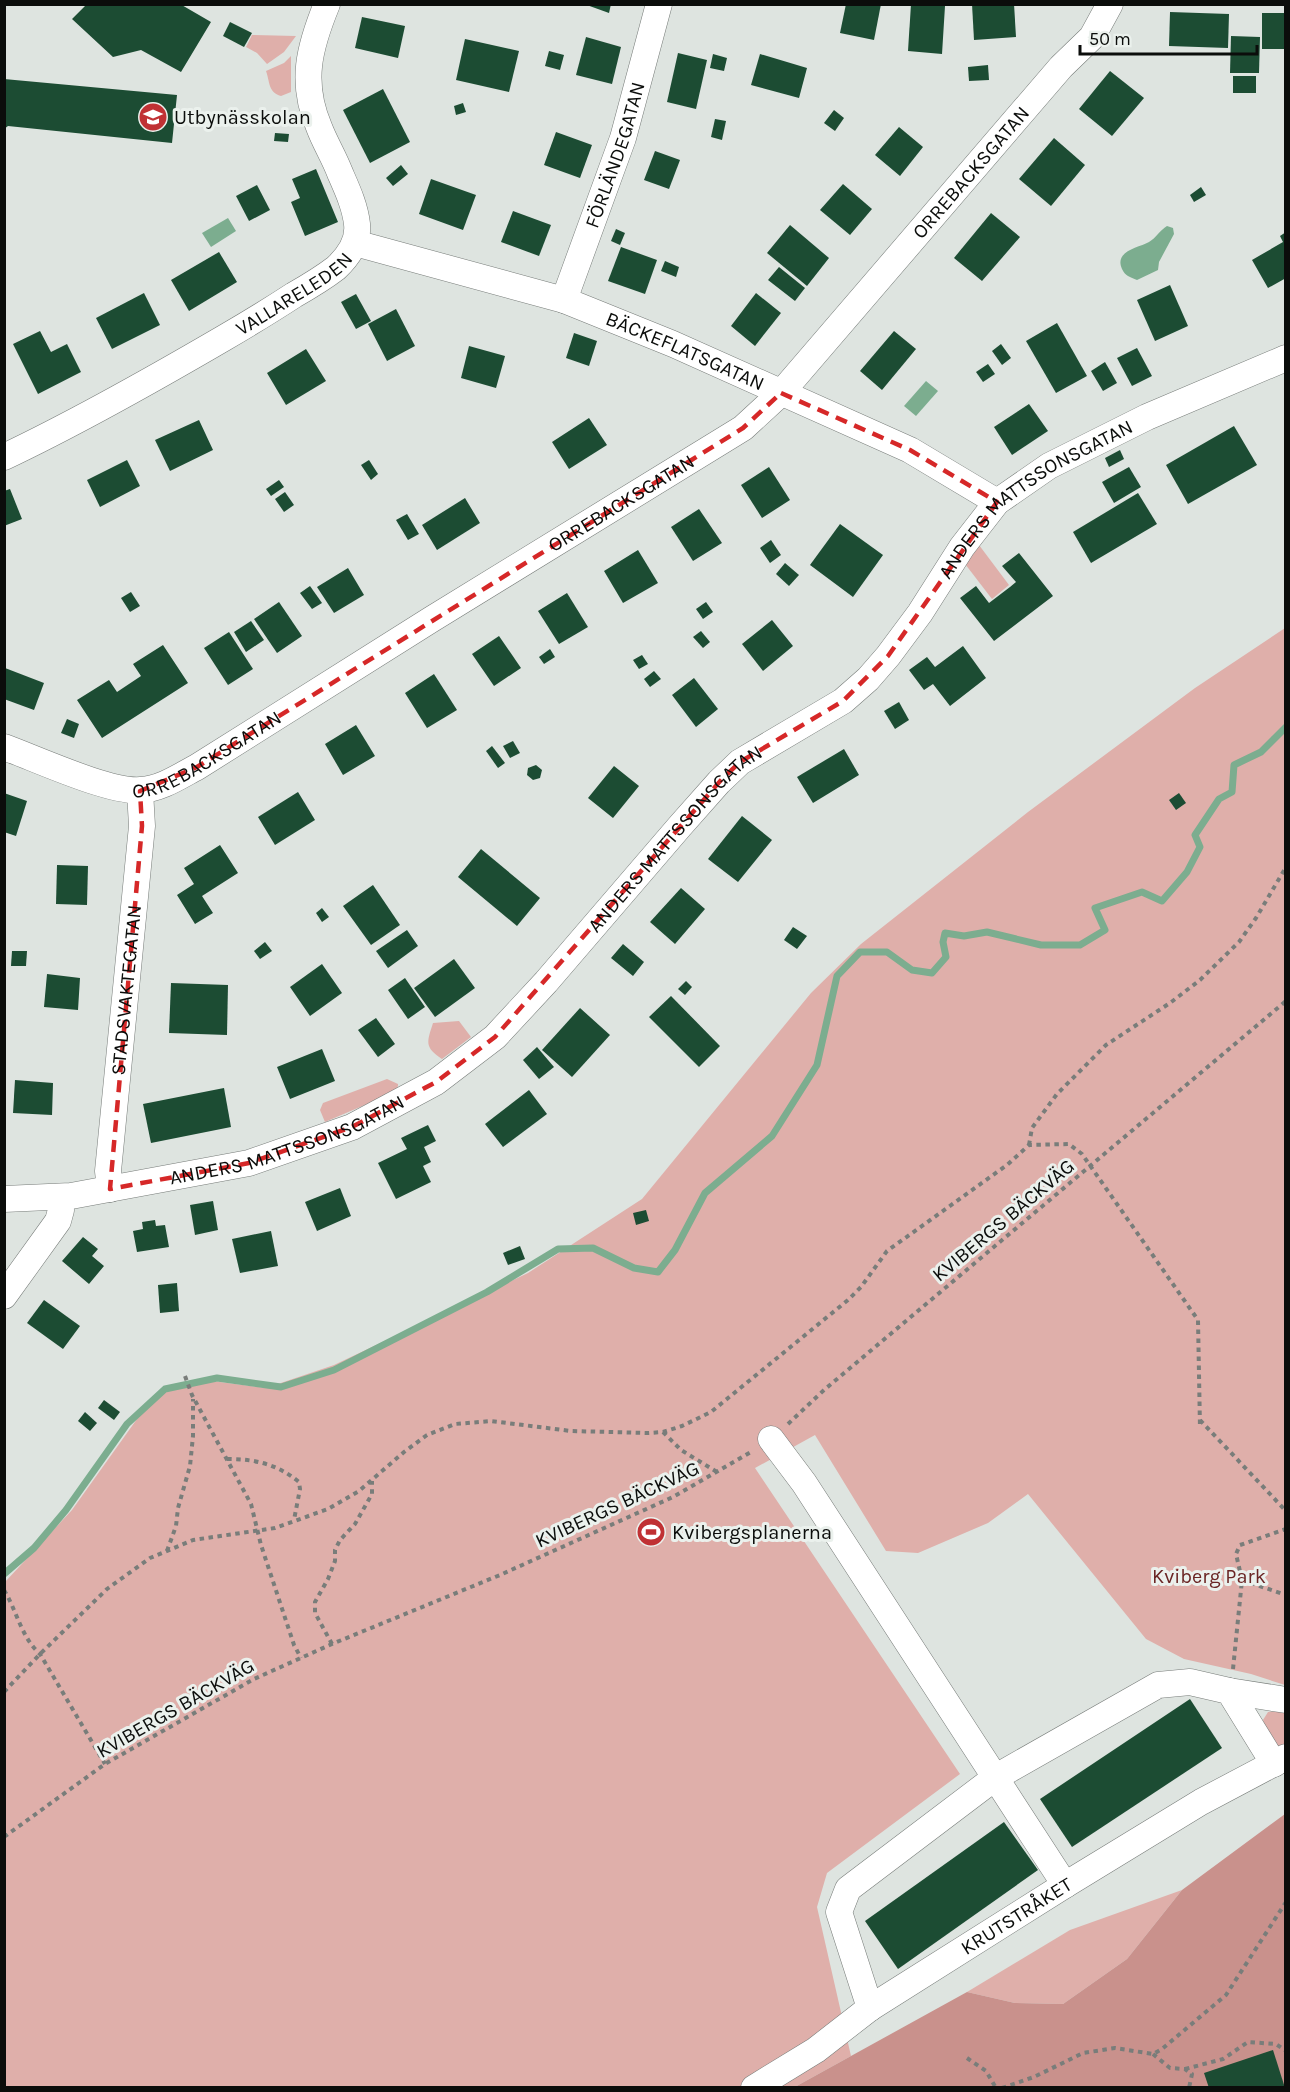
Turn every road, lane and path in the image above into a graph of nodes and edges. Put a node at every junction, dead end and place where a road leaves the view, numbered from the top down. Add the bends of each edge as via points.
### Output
1 (327, 4) edge
2 (659, 4) edge
3 (1110, 4) edge
4 (355, 243) junction
5 (564, 300) junction
6 (1286, 358) edge
7 (781, 393) junction
8 (4, 458) edge
9 (997, 502) junction
10 (4, 747) edge
11 (140, 791) junction
12 (1286, 867) edge
13 (1286, 1001) edge
14 (1029, 1145) junction
15 (1091, 1165) junction
16 (110, 1189) junction
17 (58, 1197) junction
18 (4, 1199) edge
19 (4, 1296) edge
20 (185, 1376) dead end
21 (192, 1395) junction
22 (1199, 1419) junction
23 (1200, 1428) dead end
24 (663, 1432) junction
25 (771, 1439) junction
26 (227, 1459) junction
27 (718, 1472) junction
28 (372, 1480) junction
29 (1286, 1511) edge
30 (294, 1520) junction
31 (1286, 1529) edge
32 (258, 1530) junction
33 (167, 1551) junction
34 (1242, 1580) junction
35 (4, 1590) edge
36 (1286, 1595) edge
37 (332, 1644) junction
38 (40, 1653) junction
39 (301, 1658) junction
40 (1229, 1691) junction
41 (4, 1692) edge
42 (1286, 1700) edge
43 (1280, 1761) edge
44 (105, 1764) junction
45 (996, 1777) junction
46 (4, 1837) edge
47 (1065, 1885) junction
48 (1286, 1902) edge
49 (870, 2008) junction
50 (1286, 2051) edge
51 (1153, 2054) junction
52 (967, 2058) dead end
53 (1185, 2069) junction
54 (754, 2088) edge
55 (996, 2088) edge
56 (1002, 2088) edge
57 (1189, 2088) edge

1 - 4 street, VALLARELEDEN via 309,56 310,101 350,198 357,226
2 - 5 street, FÖRLÄNDEGATAN via 623,138
3 - 7 street, ORREBACKSGATAN via 1092,37 1054,75
4 - 5 street, BÄCKEFLATSGATAN
4 - 8 street, VALLARELEDEN via 336,268 238,330 123,397
5 - 7 street, BÄCKEFLATSGATAN
6 - 9 street, ANDERS MATTSSONSGATAN via 1147,417 1049,466
7 - 9 street, BÄCKEFLATSGATAN via 910,450
7 - 11 street, ORREBACKSGATAN via 743,428 197,767
9 - 16 street, ANDERS MATTSSONSGATAN via 962,547 920,613 868,679 843,701 740,762 719,782 495,1037 436,1082 352,1127 249,1163
10 - 11 street, ORREBACKSGATAN via 106,786
11 - 16 street, STADSVAKTEGATAN via 142,825 108,1171
12 - 14 path via 1239,942 1200,980 1106,1045 1057,1094 1032,1128
13 - 15 path, KVIBERGS BÄCKVÄG
14 - 15 path via 1069,1144
14 - 24 path via 887,1251 848,1300 711,1413
15 - 22 path via 1198,1320
15 - 25 path, KVIBERGS BÄCKVÄG
16 - 17 street, ANDERS MATTSSONSGATAN
17 - 18 street, ANDERS MATTSSONSGATAN
17 - 19 street via 58,1221
20 - 21 path
21 - 26 path
21 - 33 path via 190,1466
22 - 23 path
22 - 29 path
24 - 27 path via 681,1450
24 - 28 path via 571,1431 491,1421 455,1424 427,1435
25 - 27 path, KVIBERGS BÄCKVÄG
25 - 45 street
26 - 30 path via 274,1466 299,1482
26 - 32 path via 251,1504
27 - 37 path, KVIBERGS BÄCKVÄG via 601,1530
28 - 30 path via 343,1502
28 - 37 path via 372,1494 355,1524 340,1540 328,1579 315,1602 315,1613
30 - 32 path
31 - 34 path via 1240,1545 1236,1554
32 - 33 path via 193,1540
32 - 39 path
33 - 38 path via 115,1582
34 - 36 path
34 - 40 path
35 - 38 path via 19,1623
37 - 39 path, KVIBERGS BÄCKVÄG
38 - 41 path
38 - 44 path
39 - 44 path, KVIBERGS BÄCKVÄG via 254,1678
40 - 42 street
40 - 43 street
40 - 45 street via 1190,1682 1158,1685
43 - 47 street, KRUTSTRÅKET via 1201,1802
44 - 46 path, KVIBERGS BÄCKVÄG
45 - 47 street
45 - 49 street via 848,1889 839,1912
47 - 49 street, KRUTSTRÅKET
48 - 51 path via 1226,1995
49 - 54 street, KRUTSTRÅKET via 816,2050
50 - 53 path via 1276,2044 1248,2042 1223,2059
51 - 53 path via 1170,2068
51 - 56 path via 1115,2048 1083,2053
52 - 55 path via 986,2071
53 - 57 path via 1192,2074

